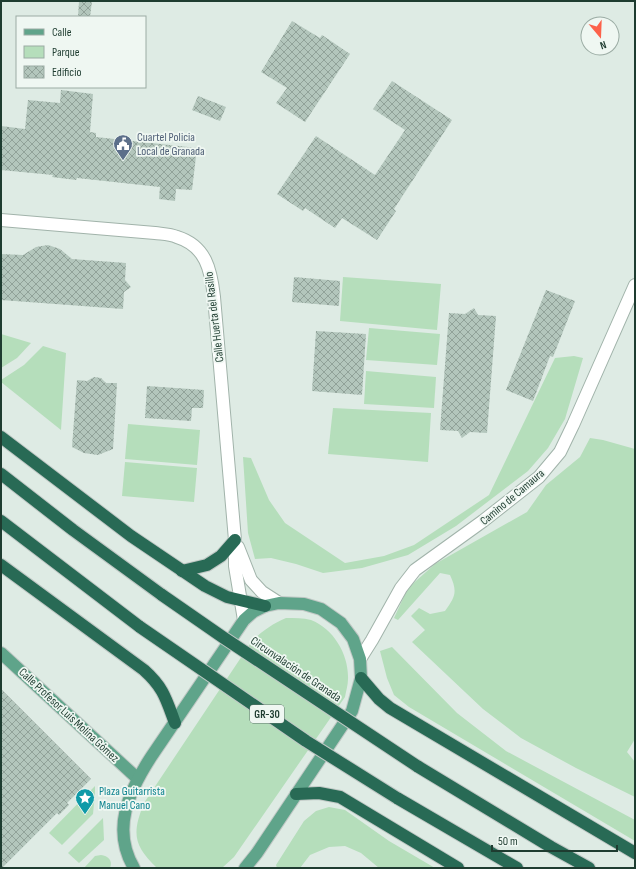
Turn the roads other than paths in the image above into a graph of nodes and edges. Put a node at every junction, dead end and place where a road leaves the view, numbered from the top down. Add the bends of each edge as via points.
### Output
1 (1, 220) edge
2 (635, 285) edge
3 (1, 437) edge
4 (1, 474) edge
5 (1, 521) edge
6 (236, 540) junction
7 (1, 565) edge
8 (182, 571) junction
9 (241, 601) junction
10 (279, 603) junction
11 (265, 606) junction
12 (244, 620) junction
13 (1, 652) edge
14 (360, 659) junction
15 (361, 678) junction
16 (175, 723) junction
17 (137, 778) junction
18 (296, 794) junction
19 (257, 853) junction
20 (635, 853) edge
21 (132, 867) edge
22 (245, 868) edge
23 (258, 868) edge
24 (458, 868) edge
25 (517, 868) edge
26 (589, 868) edge

1 - 6 street, Calle Huerta del Rasillo via 176,236 196,248 204,257 212,280
2 - 14 street, Camino de Camaura via 560,452 539,477 415,570 401,588
3 - 8 highway via 131,536
4 - 26 highway, Circunvalación de Granada, bridge via 73,530 230,642 417,766
5 - 25 highway, GR-30, bridge via 140,626 306,741 396,798
6 - 8 highway via 221,556 207,565
6 - 9 street, Calle Huerta del Rasillo via 235,566
6 - 10 street, Calle Huerta del Rasillo via 251,580 262,592
7 - 16 highway via 144,670 164,692
8 - 9 highway via 227,598
9 - 11 highway
9 - 12 street, Calle Huerta del Rasillo
10 - 11 main road
10 - 14 main road via 304,604 331,615 341,623 353,640
11 - 12 main road
12 - 16 main road
13 - 17 main road, Calle Profesor Luis Molina Gómez
14 - 15 main road
15 - 18 main road via 352,711
15 - 20 highway via 390,708
16 - 17 main road
17 - 21 main road via 124,812 122,832
18 - 19 main road
18 - 24 highway via 319,793 340,797
19 - 22 main road
19 - 23 main road

